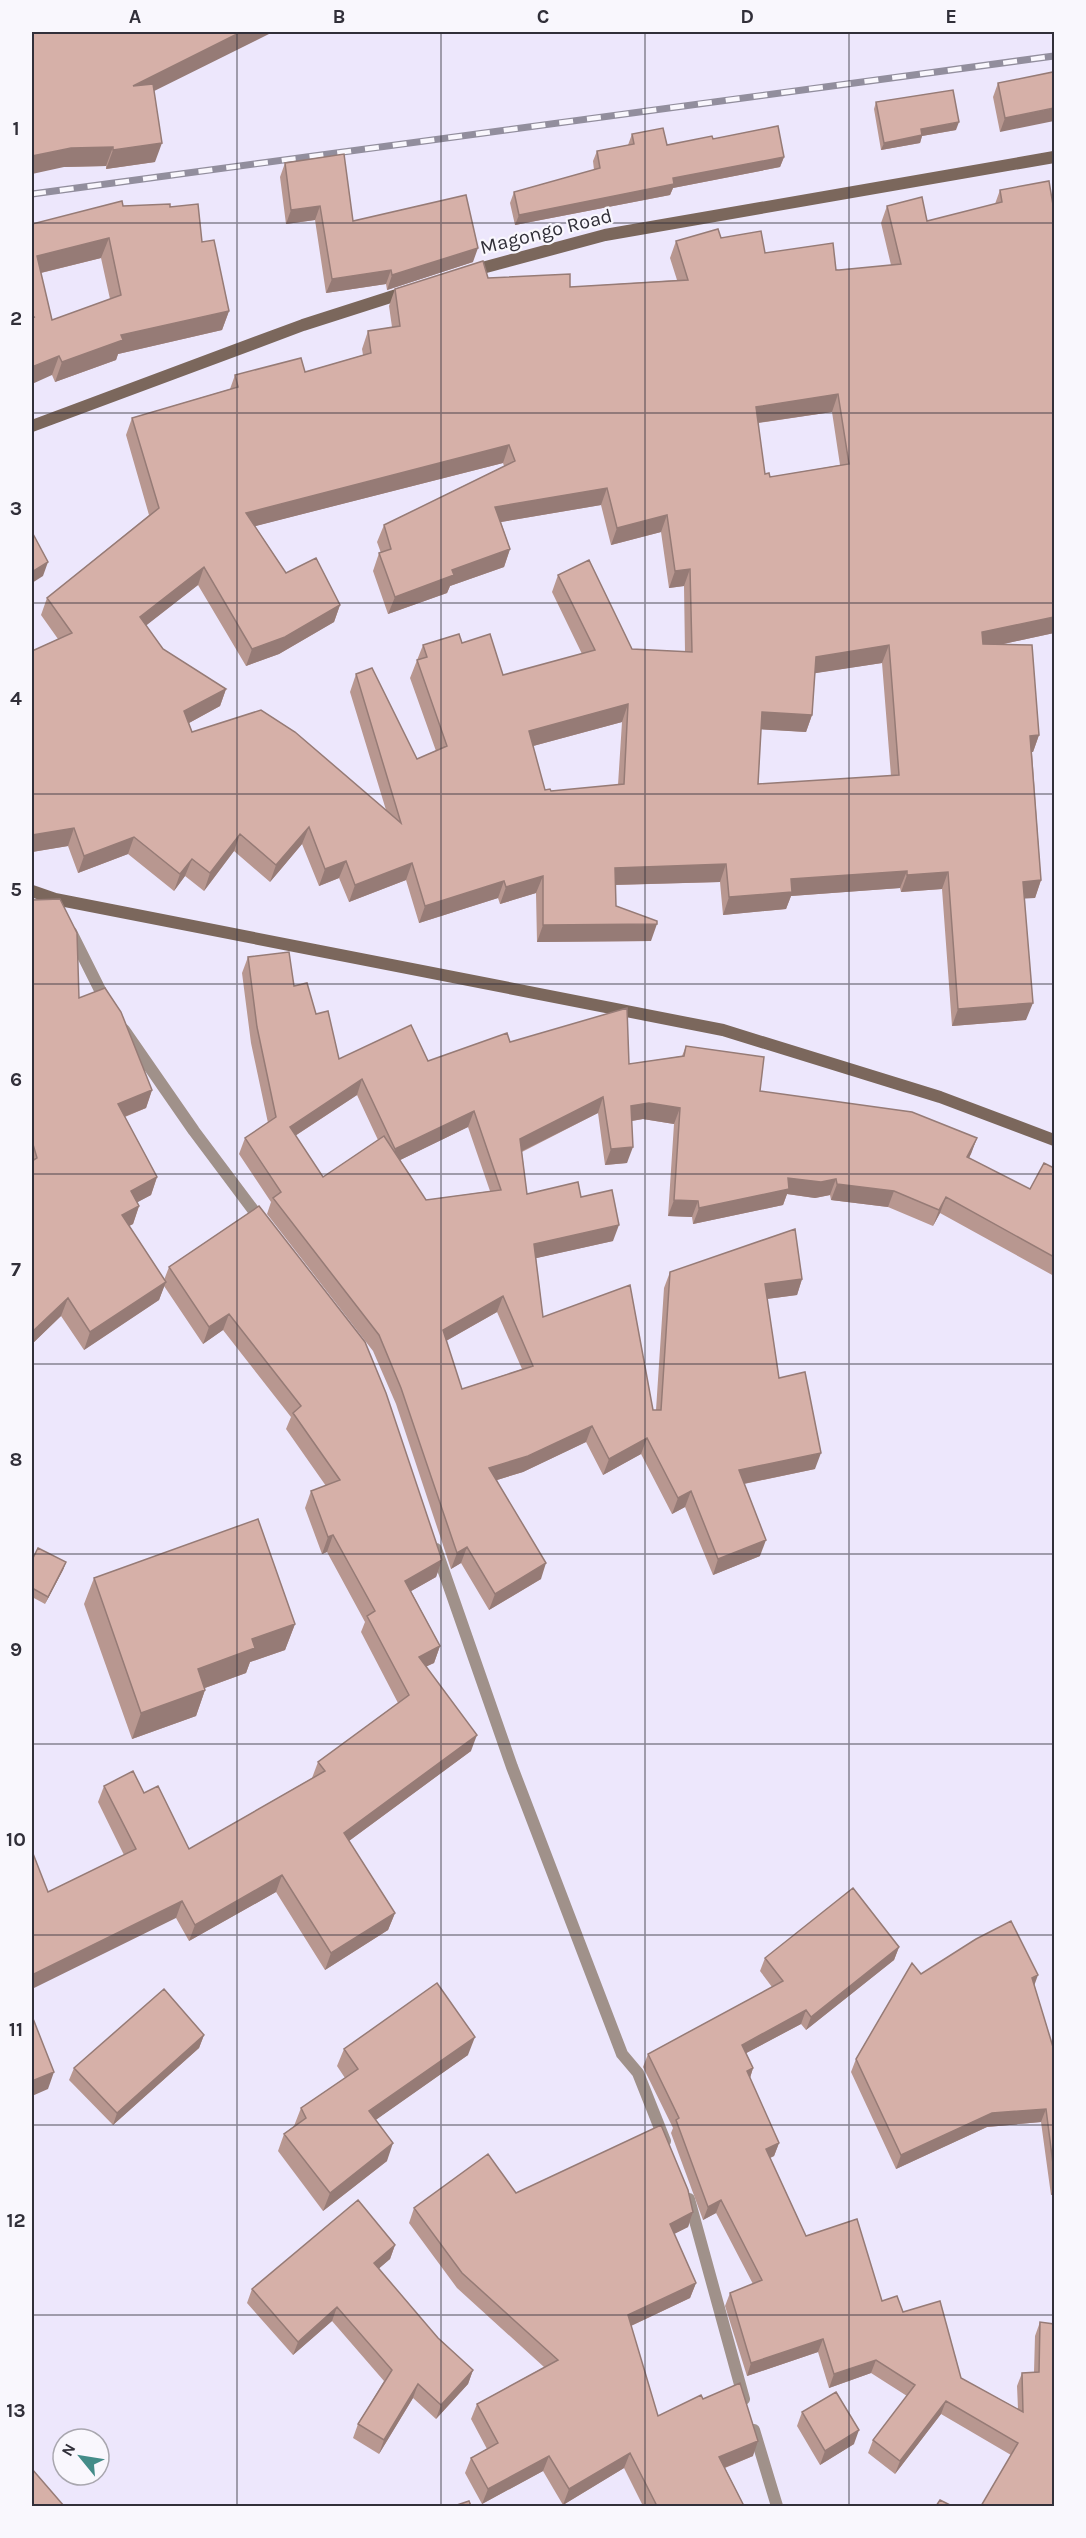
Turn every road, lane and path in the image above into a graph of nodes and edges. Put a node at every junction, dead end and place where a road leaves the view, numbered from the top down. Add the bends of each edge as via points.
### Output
1 (1054, 157) edge
2 (458, 275) edge
3 (414, 290) edge
4 (32, 426) edge
5 (32, 891) edge
6 (55, 899) junction
7 (1054, 1140) edge
8 (272, 1235) edge
9 (432, 1536) edge
10 (669, 2149) edge
11 (682, 2182) edge
12 (777, 2506) edge

1 - 2 street, Magongo Road via 605,235
3 - 4 street via 303,325
5 - 6 street
6 - 7 street via 723,1030 940,1096
6 - 8 street via 97,988 194,1131
9 - 10 street via 512,1767 622,2054 638,2073
11 - 12 street

